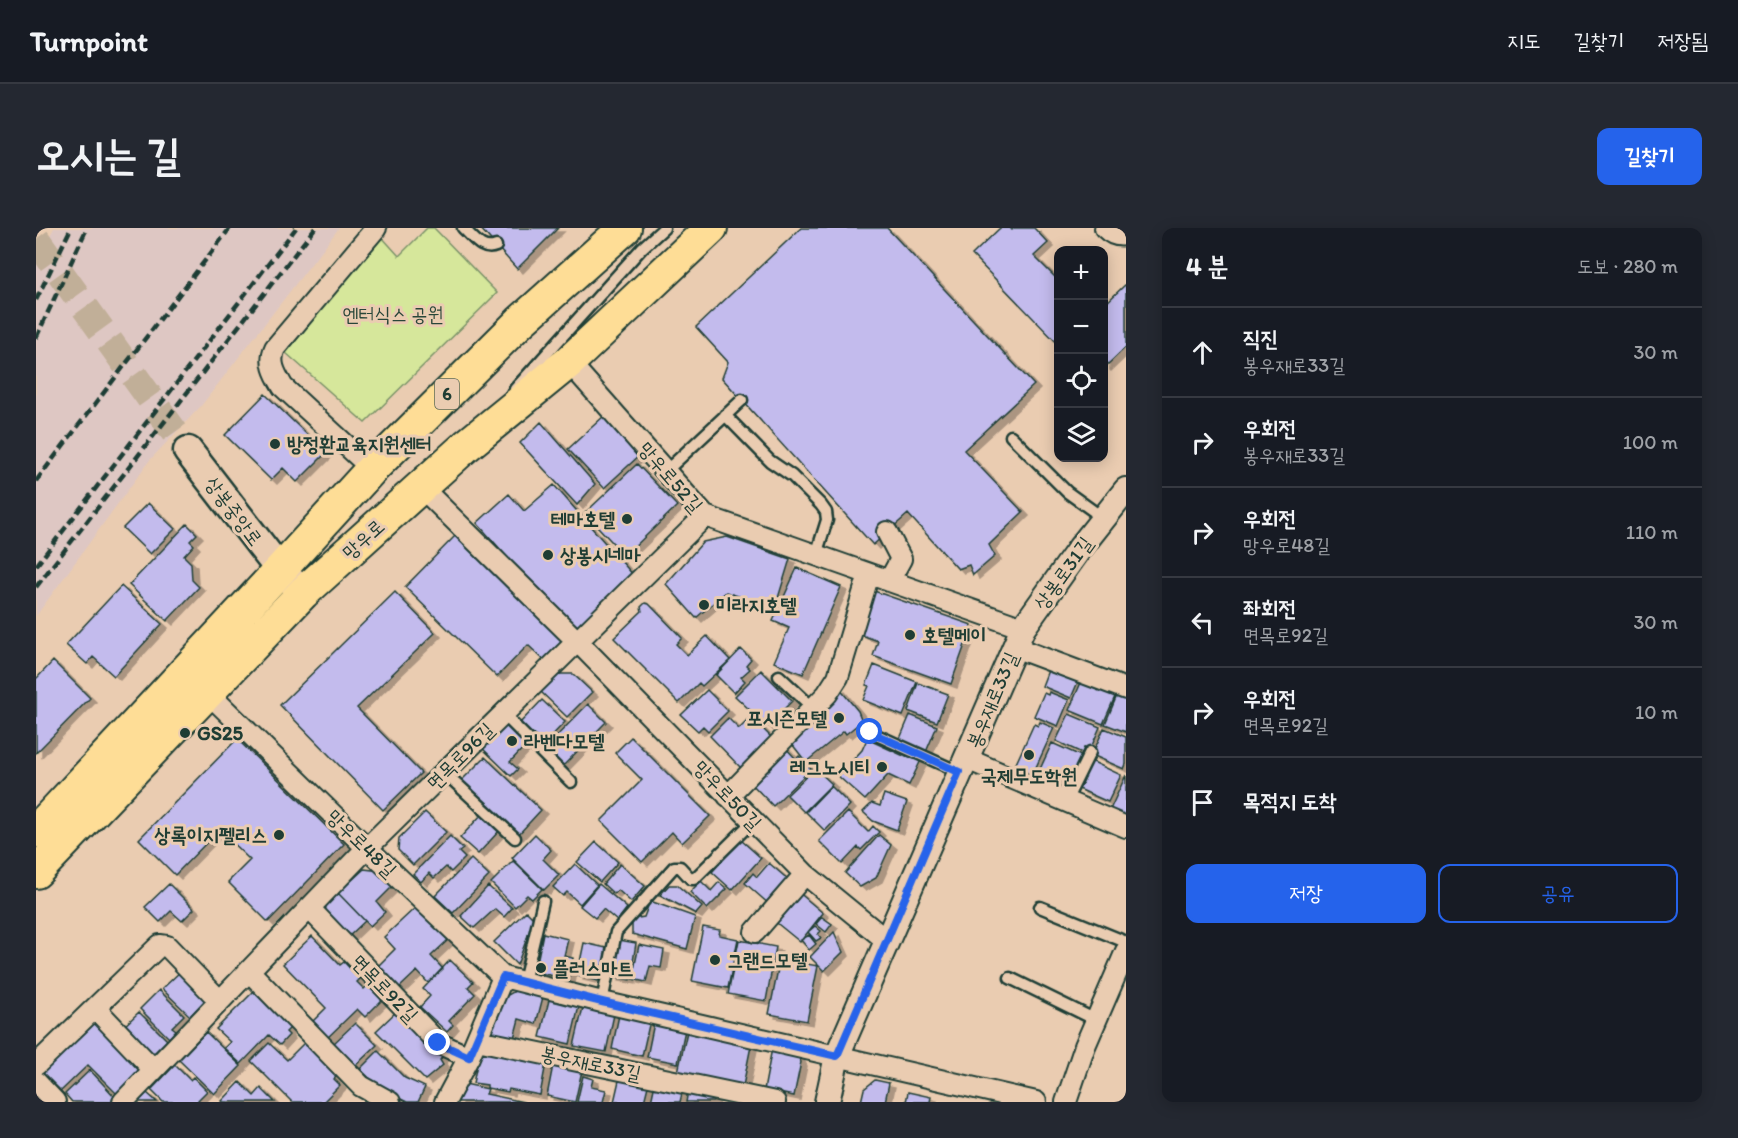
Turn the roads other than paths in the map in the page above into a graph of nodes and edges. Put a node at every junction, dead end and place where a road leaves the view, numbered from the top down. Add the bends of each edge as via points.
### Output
1 (375, 228) edge
2 (464, 228) edge
3 (625, 228) edge
4 (664, 228) edge
5 (711, 228) edge
6 (1105, 228) edge
7 (1126, 235) edge
8 (496, 246) dead end
9 (569, 362) junction
10 (741, 400) dead end
11 (725, 415) junction
12 (1011, 435) dead end
13 (466, 446) junction
14 (188, 451) tunnel mouth
15 (372, 469) junction
16 (666, 471) junction
17 (421, 487) junction
18 (1126, 490) edge
19 (705, 516) junction
20 (1103, 518) junction
21 (887, 532) dead end
22 (816, 555) junction
23 (280, 570) junction
24 (869, 574) junction
25 (889, 581) junction
26 (303, 593) junction
27 (1019, 637) junction
28 (577, 641) junction
29 (779, 676) dead end
30 (1126, 689) edge
31 (207, 692) junction
32 (813, 708) junction
33 (503, 714) junction
34 (870, 732) dead end
35 (1090, 752) dead end
36 (963, 766) junction
37 (444, 772) junction
38 (571, 782) dead end
39 (728, 795) junction
40 (1066, 801) junction
41 (753, 821) junction
42 (1126, 827) edge
43 (36, 831) edge
44 (515, 837) dead end
45 (367, 848) junction
46 (36, 872) edge
47 (805, 874) junction
48 (543, 901) dead end
49 (309, 908) junction
50 (1040, 908) dead end
51 (755, 932) dead end
52 (887, 941) junction
53 (1126, 942) edge
54 (1124, 960) edge
55 (249, 971) junction
56 (503, 977) junction
57 (1010, 978) dead end
58 (524, 982) junction
59 (220, 1001) junction
60 (602, 1002) junction
61 (94, 1008) junction
62 (1096, 1020) junction
63 (473, 1048) junction
64 (837, 1056) junction
65 (36, 1065) edge
66 (154, 1070) junction
67 (36, 1082) edge
68 (55, 1102) edge
69 (123, 1102) edge
70 (390, 1102) edge
71 (445, 1102) edge
72 (775, 1102) edge
73 (827, 1102) edge
74 (1036, 1102) edge
75 (1066, 1102) edge

1 - 15 street via 275,348 272,359 283,387
2 - 8 lane via 483,246
3 - 15 main road, 망우로 / 6 via 520,322
4 - 13 lane
5 - 9 main road, 망우로
6 - 7 street via 1109,233
9 - 13 main road, 망우로
9 - 16 street, 망우로52길
10 - 11 lane
11 - 16 lane
11 - 22 lane via 826,512
12 - 20 lane via 1067,492
13 - 17 main road, 망우로
14 - 23 main road, 상봉중앙로
15 - 23 main road, 망우로 / 6
16 - 19 street, 망우로52길
17 - 26 main road, 망우로
17 - 28 street, 망우로50길
18 - 20 street, 상봉로31길
19 - 22 street, 망우로52길
19 - 28 street, 면목로96길
20 - 27 street, 상봉로31길
21 - 25 street via 901,559
22 - 24 street, 망우로52길
23 - 26 main road, 상봉중앙로
23 - 43 main road, 망우로 / 6
24 - 25 street, 망우로52길
24 - 32 street via 838,677
25 - 27 street, 망우로52길
26 - 31 main road, 망우로
27 - 30 street, 망우로52길
27 - 36 street, 봉우재로33길
28 - 33 street, 면목로96길
28 - 39 street, 망우로50길
29 - 32 lane
31 - 45 street, 망우로48길
31 - 46 main road, 망우로
32 - 39 street
33 - 37 street, 면목로96길
33 - 38 lane
34 - 36 lane, 봉우재로33길
35 - 40 lane
36 - 40 street
36 - 52 street, 봉우재로33길
37 - 44 lane
37 - 45 street, 면목로96길
39 - 41 street, 망우로50길
40 - 42 street
41 - 47 street, 망우로50길
41 - 60 lane via 694,879 680,867 674,867 621,925
45 - 49 street, 면목로96길
45 - 56 street, 망우로48길
47 - 51 street
47 - 52 street, 망우로50길
48 - 58 lane
49 - 55 street, 면목로96길
49 - 63 street, 면목로92길 via 438,1043
50 - 53 lane
52 - 64 street, 봉우재로33길
54 - 62 street
55 - 59 street, 면목로96길
55 - 70 street via 361,1086
56 - 58 street
56 - 63 street
57 - 62 lane
58 - 60 street
59 - 61 street via 166,946 160,945
59 - 66 street, 면목로96길
60 - 64 street
61 - 65 street
61 - 66 street
62 - 75 street
63 - 71 street
63 - 72 street, 봉우재로33길
64 - 73 street, 봉우재로33길
64 - 74 street
66 - 69 street, 면목로96길
67 - 68 street

